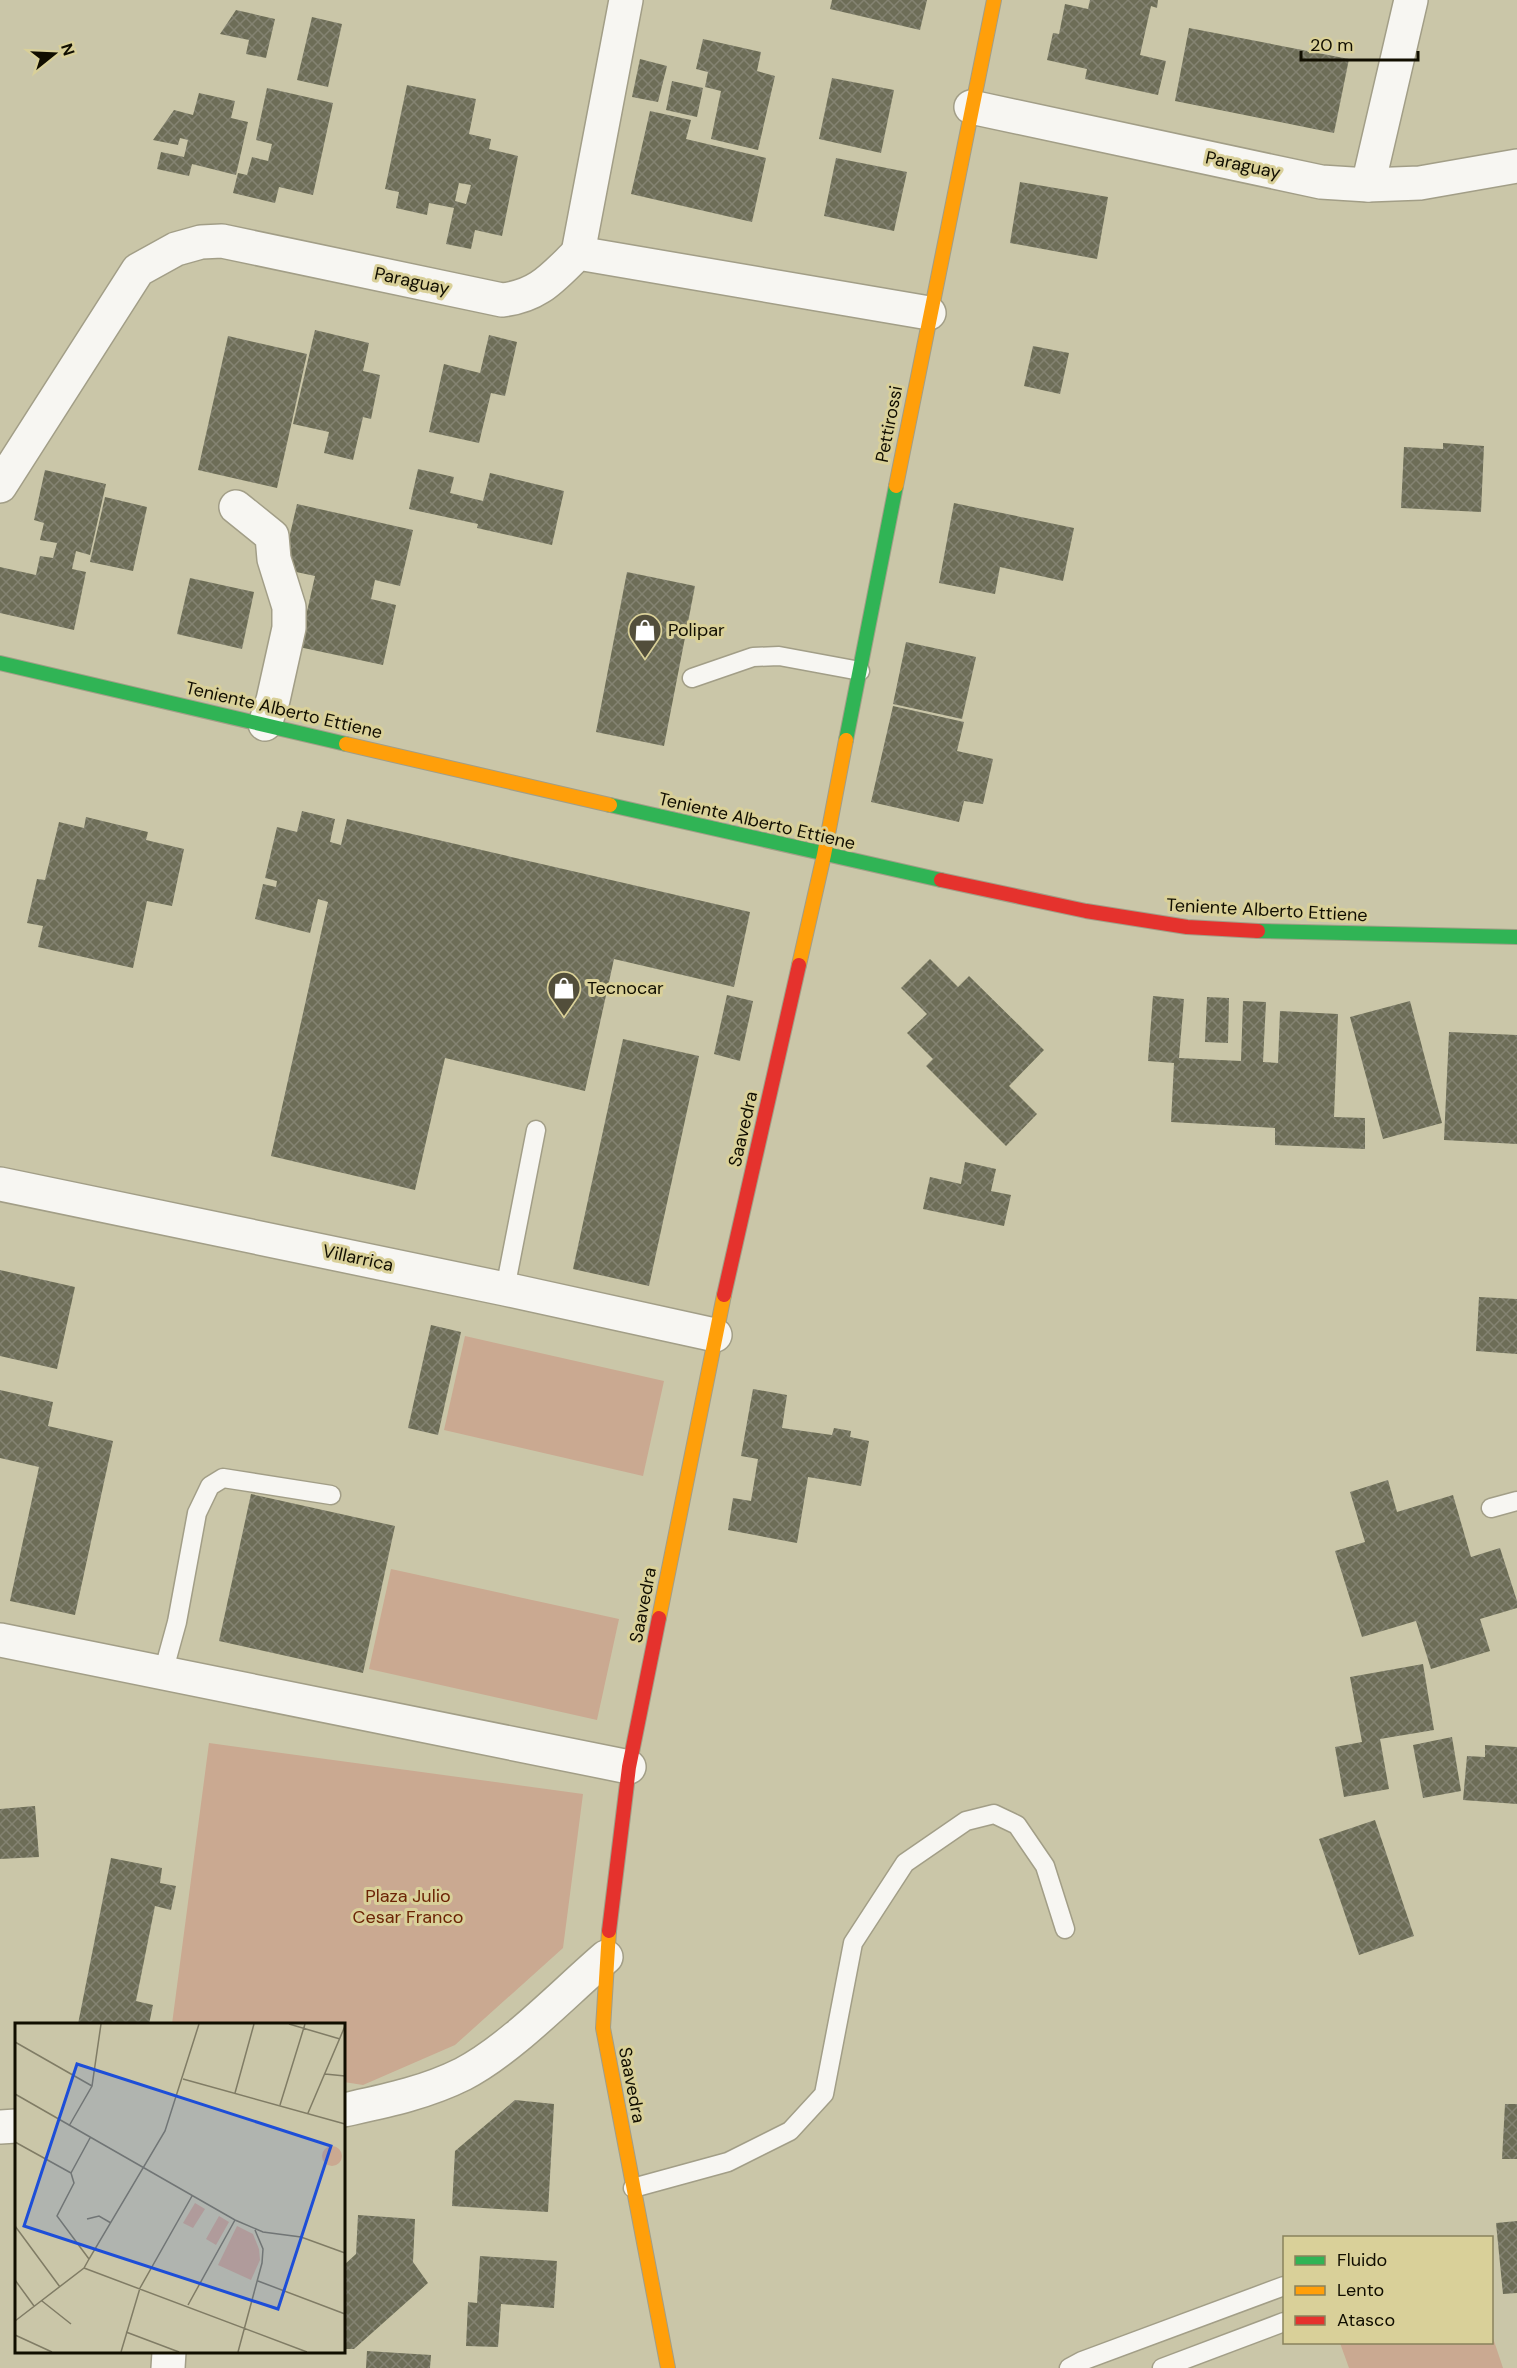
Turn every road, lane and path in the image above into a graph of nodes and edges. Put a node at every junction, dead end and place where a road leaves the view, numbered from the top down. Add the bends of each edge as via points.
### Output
1 (626, 0) edge
2 (994, 0) edge
3 (1411, 0) edge
4 (971, 108) junction
5 (1517, 166) edge
6 (1368, 186) junction
7 (578, 253) junction
8 (929, 313) junction
9 (0, 486) edge
10 (236, 507) dead end
11 (0, 663) edge
12 (860, 671) junction
13 (692, 678) dead end
14 (265, 724) junction
15 (824, 855) junction
16 (1517, 936) edge
17 (536, 1130) dead end
18 (0, 1184) edge
19 (505, 1289) junction
20 (715, 1335) junction
21 (331, 1495) dead end
22 (1517, 1501) edge
23 (1491, 1508) dead end
24 (0, 1640) edge
25 (163, 1673) junction
26 (629, 1767) junction
27 (1065, 1929) dead end
28 (606, 1957) junction
29 (345, 2110) edge
30 (15, 2126) edge
31 (0, 2127) edge
32 (633, 2188) junction
33 (1283, 2286) edge
34 (1283, 2322) edge
35 (169, 2353) edge
36 (168, 2368) edge
37 (668, 2368) edge
38 (1069, 2368) edge
39 (1162, 2368) edge

1 - 7 street
2 - 4 street, Pettirossi
3 - 6 street
4 - 6 street, Paraguay via 1321,182
4 - 8 street, Pettirossi
5 - 6 street, Paraguay via 1419,183
7 - 8 street
7 - 9 street, Paraguay via 543,287 521,298 502,300 222,241 176,249 138,270
8 - 12 street, Pettirossi
10 - 14 street via 272,536 274,559 289,607 289,628
11 - 14 street, Teniente Alberto Ettiene
12 - 13 lane via 779,656 753,657
12 - 15 street, Pettirossi
14 - 15 street, Teniente Alberto Ettiene
15 - 16 street, Teniente Alberto Ettiene via 1086,911 1187,927 1290,933
15 - 20 street, Saavedra
17 - 19 lane
18 - 19 street, Villarrica
19 - 20 street, Villarrica
20 - 26 street, Saavedra
21 - 25 lane via 223,1478 210,1486 197,1513 177,1622
22 - 23 lane
24 - 25 street
25 - 26 street
26 - 28 street, Saavedra
27 - 32 lane via 1045,1866 1017,1825 994,1814 966,1821 905,1863 854,1942 824,2094 790,2131 728,2162
28 - 29 street via 509,2042 464,2073 412,2096
28 - 32 street, Saavedra via 603,2028
30 - 31 street
32 - 37 street, Saavedra
33 - 38 lane
34 - 39 lane
35 - 36 street

